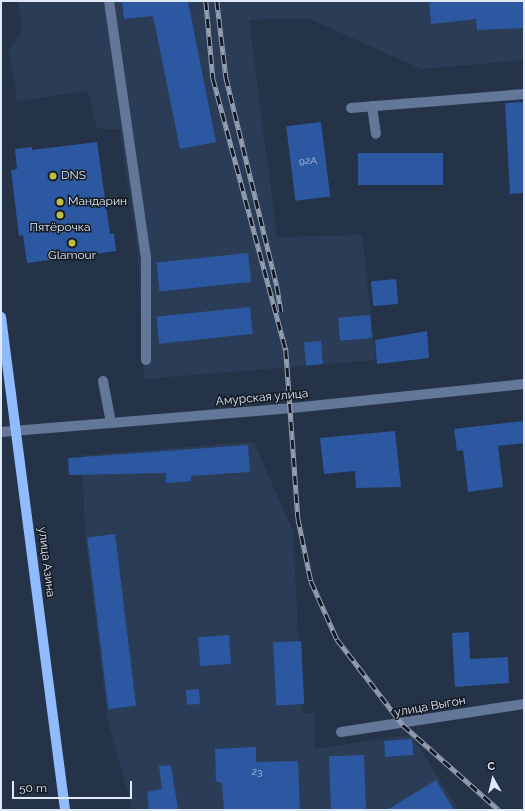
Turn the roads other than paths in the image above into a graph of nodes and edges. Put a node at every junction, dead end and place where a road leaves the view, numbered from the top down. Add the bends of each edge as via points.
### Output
1 (109, 1) edge
2 (524, 94) edge
3 (372, 106) junction
4 (351, 108) dead end
5 (376, 134) dead end
6 (1, 317) edge
7 (146, 360) dead end
8 (103, 381) dead end
9 (524, 384) edge
10 (111, 423) junction
11 (16, 431) junction
12 (1, 432) edge
13 (524, 704) edge
14 (341, 732) dead end
15 (65, 810) edge

1 - 7 street via 146,258
2 - 3 street
3 - 4 street
3 - 5 street
6 - 11 main road, улица Азина
8 - 10 street
9 - 10 street, Амурская улица via 292,408
10 - 11 street, Амурская улица
11 - 12 street, Амурская улица
11 - 15 main road, улица Азина
13 - 14 street, улица Выгон

